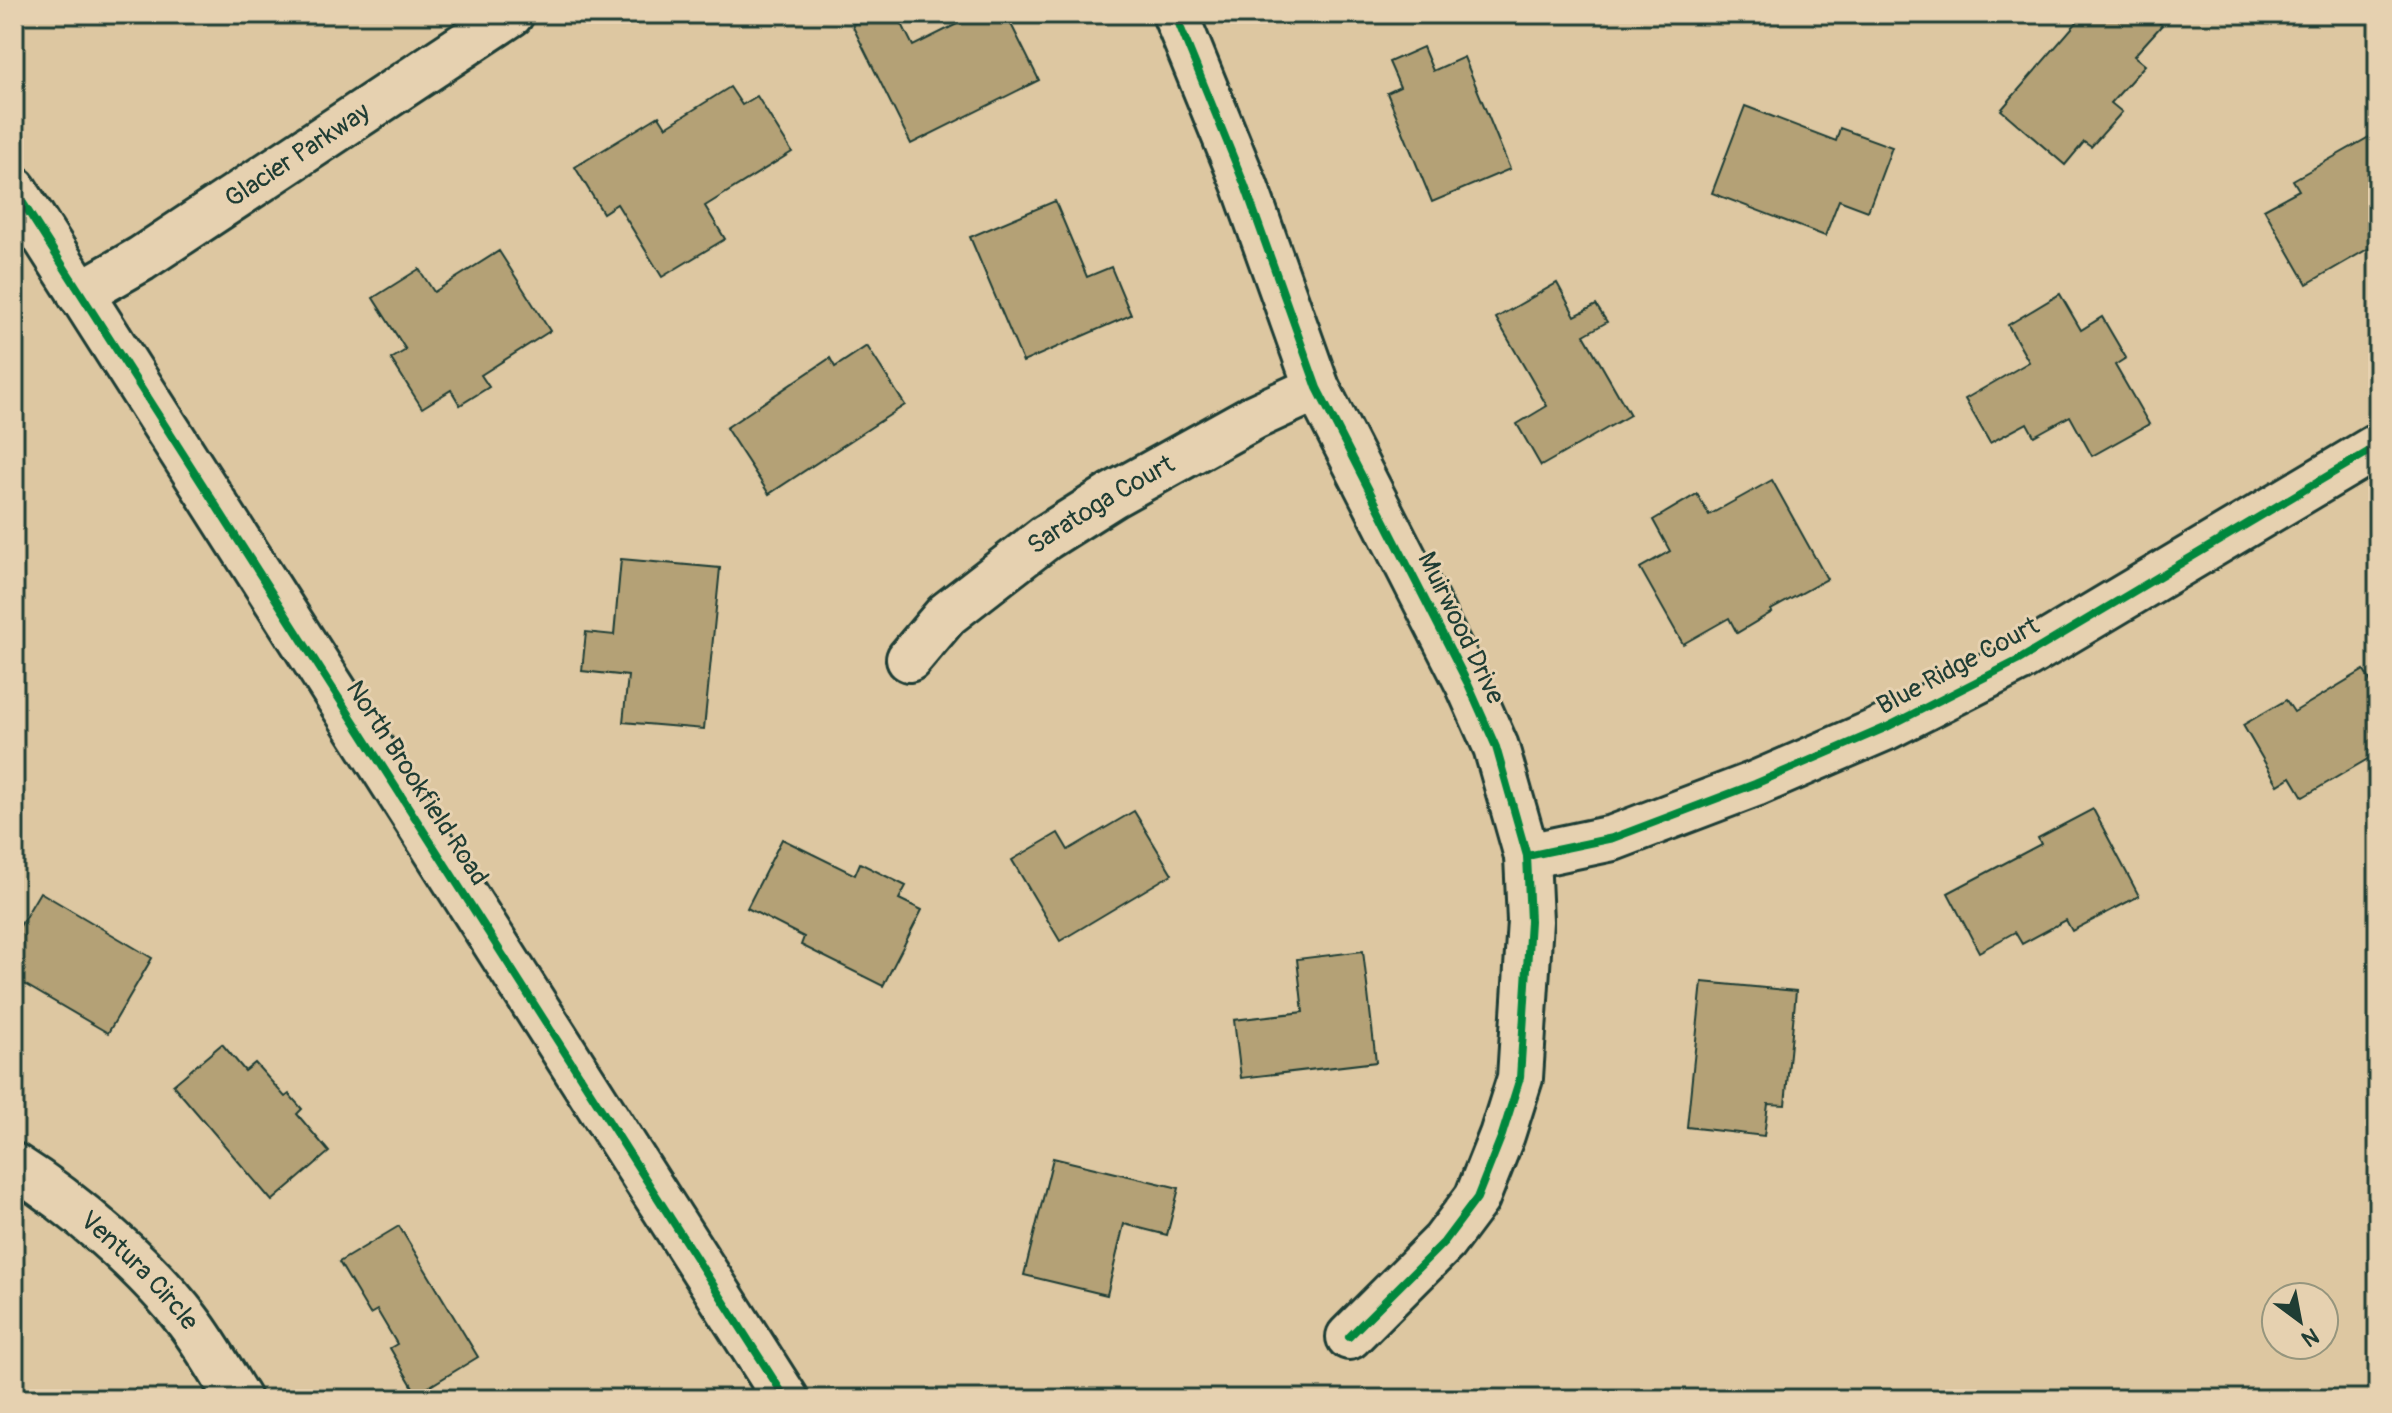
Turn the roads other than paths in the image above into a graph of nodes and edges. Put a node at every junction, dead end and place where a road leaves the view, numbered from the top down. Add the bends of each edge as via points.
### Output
1 (511, 14) edge
2 (1175, 14) edge
3 (14, 189) edge
4 (80, 294) junction
5 (1317, 388) junction
6 (2378, 446) edge
7 (909, 659) dead end
8 (1527, 856) junction
9 (14, 1166) edge
10 (1349, 1337) dead end
11 (238, 1399) edge
12 (786, 1399) edge

1 - 4 street, Glacier Parkway
2 - 5 street, Muirwood Drive via 1245,186
3 - 4 street, North Brookfield Road
4 - 12 street, North Brookfield Road
5 - 7 street, Saratoga Court via 1254,417 1045,538 947,614
5 - 8 street, Muirwood Drive via 1468,684 1496,747
6 - 8 street, Blue Ridge Court via 2017,661 1887,727 1613,838
8 - 10 street, Muirwood Drive via 1530,921 1520,1078 1502,1135 1477,1198 1444,1242
9 - 11 street, Ventura Circle via 111,1240 152,1281 188,1321

